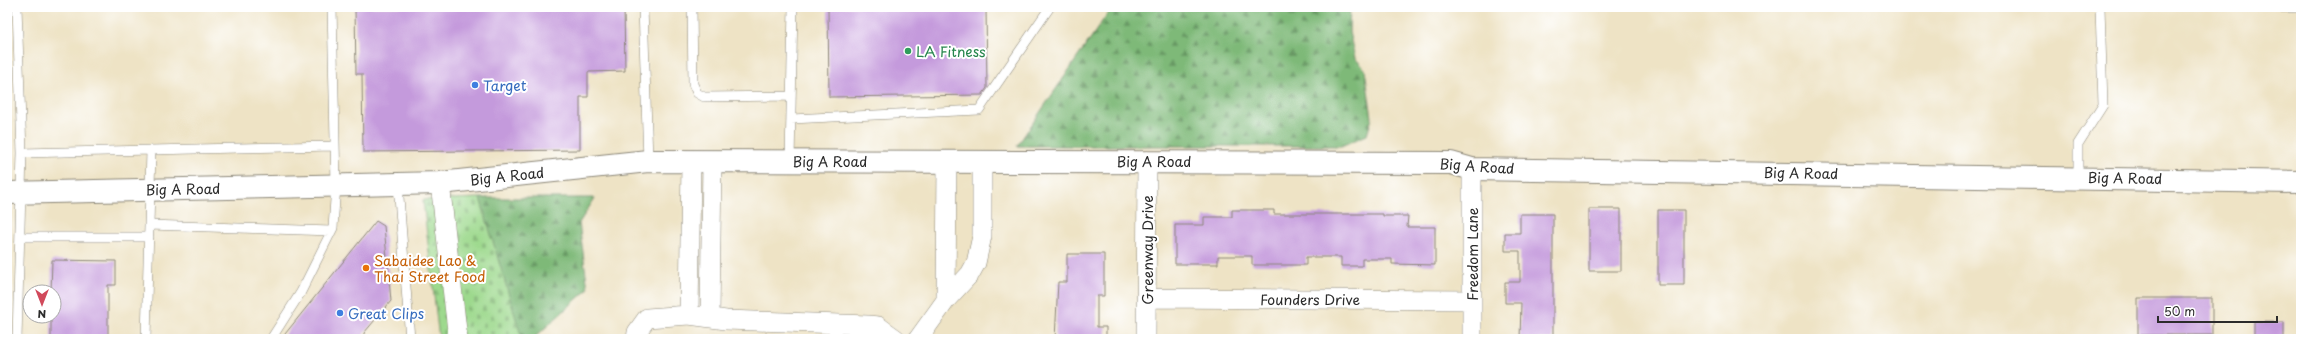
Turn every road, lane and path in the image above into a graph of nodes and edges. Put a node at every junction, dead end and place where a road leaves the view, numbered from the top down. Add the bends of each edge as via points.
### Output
1 (16, 7) edge
2 (332, 7) edge
3 (643, 7) edge
4 (692, 7) edge
5 (793, 7) edge
6 (1050, 7) edge
7 (2100, 7) edge
8 (2258, 7) edge
9 (2301, 8) edge
10 (791, 96) junction
11 (791, 119) junction
12 (335, 146) junction
13 (151, 150) junction
14 (22, 154) junction
15 (648, 161) junction
16 (701, 161) junction
17 (790, 161) junction
18 (947, 161) junction
19 (982, 161) junction
20 (1147, 161) junction
21 (1472, 168) junction
22 (2078, 178) junction
23 (2301, 182) edge
24 (440, 183) junction
25 (398, 184) junction
26 (336, 185) junction
27 (150, 190) junction
28 (14, 193) edge
29 (149, 225) junction
30 (331, 231) junction
31 (20, 237) junction
32 (149, 237) junction
33 (1147, 298) junction
34 (946, 300) junction
35 (1472, 300) junction
36 (689, 315) junction
37 (710, 317) junction
38 (17, 339) edge
39 (146, 339) edge
40 (271, 339) edge
41 (410, 339) edge
42 (458, 339) edge
43 (636, 339) edge
44 (896, 339) edge
45 (918, 339) edge
46 (1146, 339) edge
47 (1472, 339) edge

1 - 14 lane
2 - 12 lane
3 - 15 lane
4 - 10 lane via 693,84 697,93 704,97
5 - 10 lane
6 - 11 lane via 979,110
7 - 22 lane via 2103,105 2078,144
8 - 9 lane
10 - 11 lane
11 - 17 lane
12 - 13 lane
12 - 26 lane
13 - 14 lane
13 - 27 lane
14 - 28 lane
15 - 16 street, Big A Road
15 - 24 street, Big A Road
16 - 17 street, Big A Road
16 - 36 street
16 - 37 street
17 - 18 street, Big A Road
18 - 19 street, Big A Road
18 - 34 street
19 - 20 street, Big A Road
19 - 34 street via 982,236 976,263 970,274
20 - 21 street, Big A Road via 1451,163
20 - 33 street, Greenway Drive
21 - 22 street, Big A Road
21 - 35 street, Freedom Lane
22 - 23 street, Big A Road
24 - 25 street, Big A Road
24 - 42 street
25 - 26 street, Big A Road
25 - 41 lane
26 - 27 street, Big A Road
26 - 30 lane
27 - 28 street, Big A Road
27 - 29 lane
28 - 31 lane
29 - 30 lane
29 - 32 lane
30 - 40 lane via 301,292
31 - 32 lane
31 - 38 lane
32 - 39 lane
33 - 35 street, Founders Drive
33 - 46 street, Greenway Drive
34 - 45 street
35 - 47 street, Freedom Lane
36 - 37 street
36 - 43 street via 647,318 637,332
37 - 44 street via 726,320 878,326

